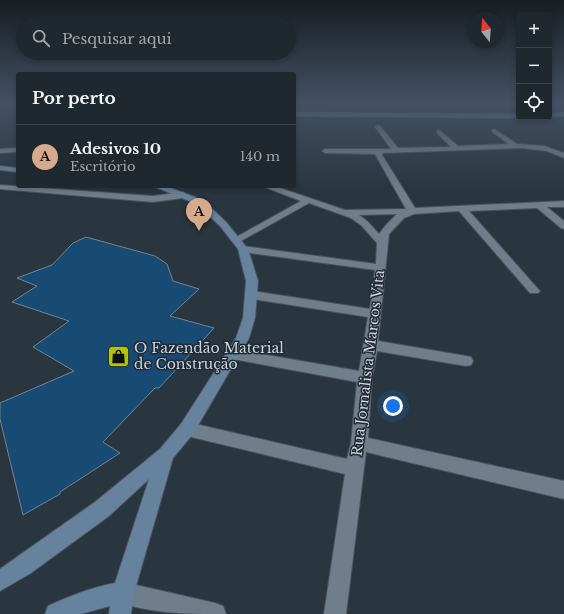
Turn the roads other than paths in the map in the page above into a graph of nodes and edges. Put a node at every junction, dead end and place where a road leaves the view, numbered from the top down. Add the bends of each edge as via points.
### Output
1 (381, 132) edge
2 (439, 132) dead end
3 (495, 132) edge
4 (517, 147) junction
5 (457, 149) junction
6 (16, 150) edge
7 (0, 151) edge
8 (325, 151) dead end
9 (396, 151) junction
10 (380, 152) junction
11 (564, 156) edge
12 (0, 168) edge
13 (16, 170) edge
14 (16, 170) edge
15 (0, 173) edge
16 (0, 187) edge
17 (163, 188) edge
18 (271, 188) edge
19 (183, 195) junction
20 (307, 201) junction
21 (564, 204) edge
22 (540, 206) junction
23 (462, 209) junction
24 (412, 211) junction
25 (344, 212) junction
26 (564, 226) edge
27 (382, 242) junction
28 (239, 244) junction
29 (381, 268) junction
30 (534, 291) dead end
31 (252, 295) junction
32 (374, 314) junction
33 (371, 345) junction
34 (233, 354) junction
35 (466, 361) dead end
36 (365, 378) junction
37 (187, 429) junction
38 (359, 443) junction
39 (166, 454) junction
40 (354, 468) junction
41 (564, 490) edge
42 (0, 581) edge
43 (123, 593) junction
44 (56, 614) edge
45 (120, 614) edge
46 (215, 614) edge
47 (335, 614) edge

1 - 9 street
2 - 5 street
3 - 4 street
4 - 5 street
4 - 11 street via 544,148
5 - 9 street
6 - 7 street
8 - 10 street
9 - 10 street
10 - 24 street via 378,155
12 - 13 main road
14 - 15 main road
16 - 19 street via 153,199
17 - 19 main road
18 - 20 street
19 - 28 main road via 204,206
20 - 25 street
20 - 28 street
21 - 22 street
22 - 23 street
22 - 26 street
23 - 24 street
23 - 30 street
24 - 25 street
24 - 27 street via 401,216 389,227
25 - 27 street via 365,224
27 - 29 street, Rua Jornalista Marcos Vita
28 - 29 street
28 - 31 main road via 248,264
29 - 32 street, Rua Jornalista Marcos Vita
31 - 32 street
31 - 34 main road via 249,318
32 - 33 street, Rua Jornalista Marcos Vita
33 - 35 street
33 - 36 street, Rua Jornalista Marcos Vita
34 - 36 street
34 - 37 main road
36 - 38 street, Rua Jornalista Marcos Vita
37 - 39 main road
37 - 40 street
38 - 40 street, Rua Jornalista Marcos Vita
38 - 41 street
39 - 42 main road via 102,509
39 - 43 main road
40 - 47 street, Rua Jornalista Marcos Vita
43 - 44 main road via 103,595
43 - 45 main road
43 - 46 street

